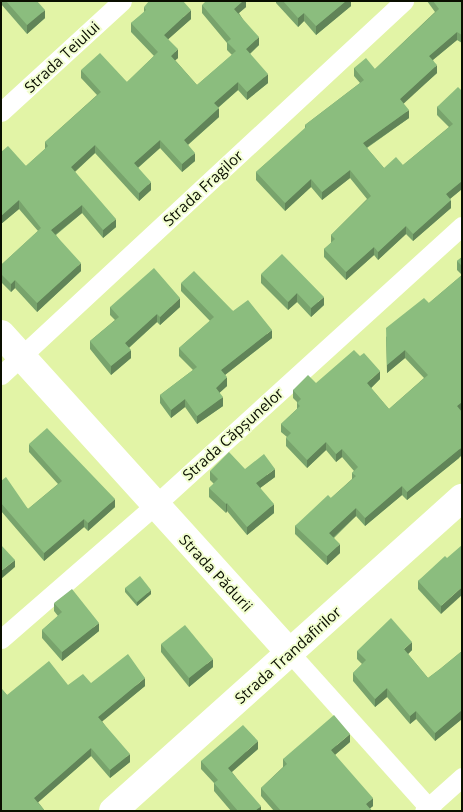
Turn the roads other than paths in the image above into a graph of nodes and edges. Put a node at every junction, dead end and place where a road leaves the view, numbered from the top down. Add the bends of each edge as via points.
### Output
1 (122, 1) edge
2 (404, 1) edge
3 (1, 112) edge
4 (462, 226) edge
5 (1, 334) edge
6 (11, 366) edge
7 (462, 498) edge
8 (154, 506) junction
9 (1, 639) edge
10 (290, 653) junction
11 (462, 777) edge
12 (428, 809) edge
13 (113, 811) edge

1 - 3 street, Strada Teiului
2 - 6 street, Strada Fragilor
4 - 8 street, Strada Căpșunelor
5 - 6 street, Strada Pădurii
6 - 8 street, Strada Pădurii
7 - 10 street, Strada Trandafirilor
8 - 9 street, Strada Căpșunelor
8 - 10 street, Strada Pădurii
10 - 12 street, Strada Pădurii
10 - 13 street, Strada Trandafirilor
11 - 12 street

